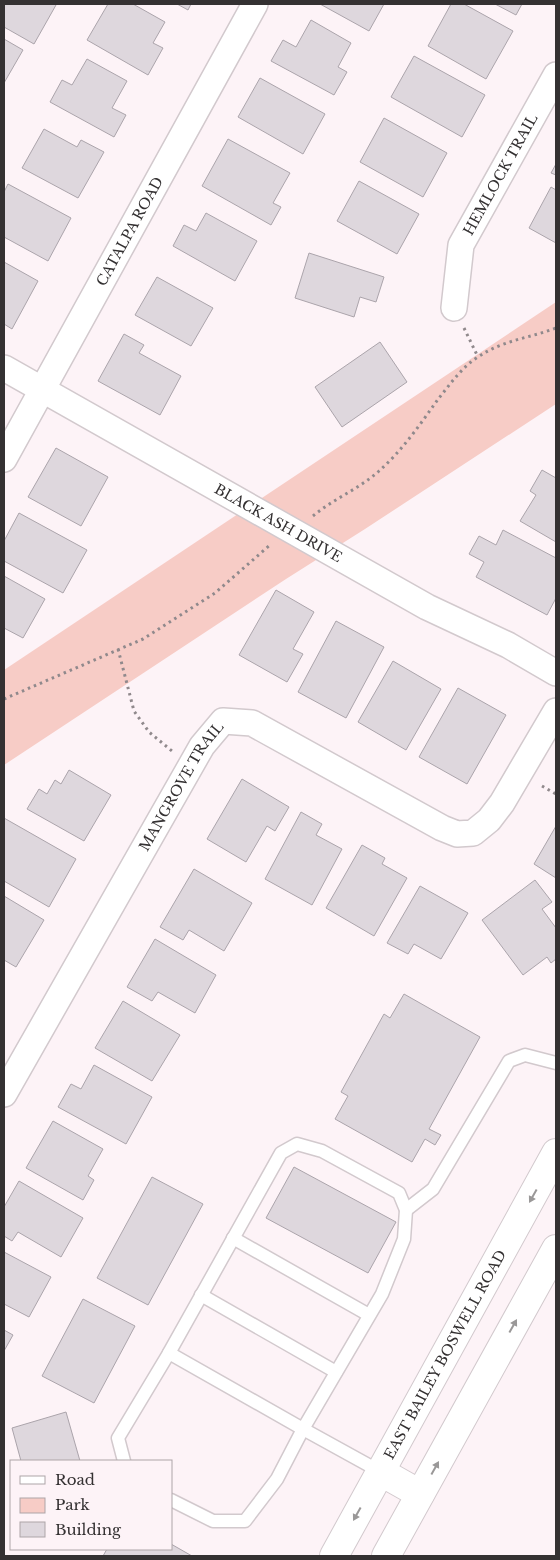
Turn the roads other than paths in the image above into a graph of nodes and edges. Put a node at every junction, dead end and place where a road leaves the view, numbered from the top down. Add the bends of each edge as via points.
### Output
1 (256, 4) edge
2 (556, 75) edge
3 (454, 308) road end
4 (4, 368) edge
5 (44, 389) junction
6 (4, 459) edge
7 (556, 673) edge
8 (556, 711) edge
9 (556, 1063) edge
10 (4, 1094) edge
11 (556, 1153) edge
12 (406, 1210) junction
13 (233, 1238) junction
14 (556, 1249) edge
15 (201, 1295) junction
16 (369, 1315) junction
17 (169, 1353) junction
18 (336, 1372) junction
19 (303, 1429) junction
20 (124, 1460) edge
21 (381, 1472) junction
22 (420, 1494) junction
23 (172, 1500) edge
24 (334, 1556) edge
25 (386, 1556) edge

1 - 5 street, CATALPA ROAD
2 - 3 street, HEMLOCK TRAIL via 461,245
4 - 5 street, BLACK ASH DRIVE
5 - 6 street, CATALPA ROAD
5 - 7 street, BLACK ASH DRIVE via 428,607 508,645
8 - 10 street, MANGROVE TRAIL via 489,820 473,833 458,834 252,723 223,721 202,746
9 - 12 lane via 526,1055 509,1061 433,1189
11 -> 21 main road, EAST BAILEY BOSWELL ROAD
12 - 13 lane via 399,1193 322,1151 296,1144 281,1153
12 - 16 lane via 404,1239 382,1294
13 - 15 lane
13 - 16 lane
22 -> 14 main road
15 - 17 lane
15 - 18 lane
16 - 18 lane
17 - 19 lane
17 - 20 lane via 118,1438
18 - 19 lane
19 - 21 lane
19 - 23 lane via 278,1479 245,1521 213,1521
21 - 22 main road
21 -> 24 main road, EAST BAILEY BOSWELL ROAD
22 - 25 main road

